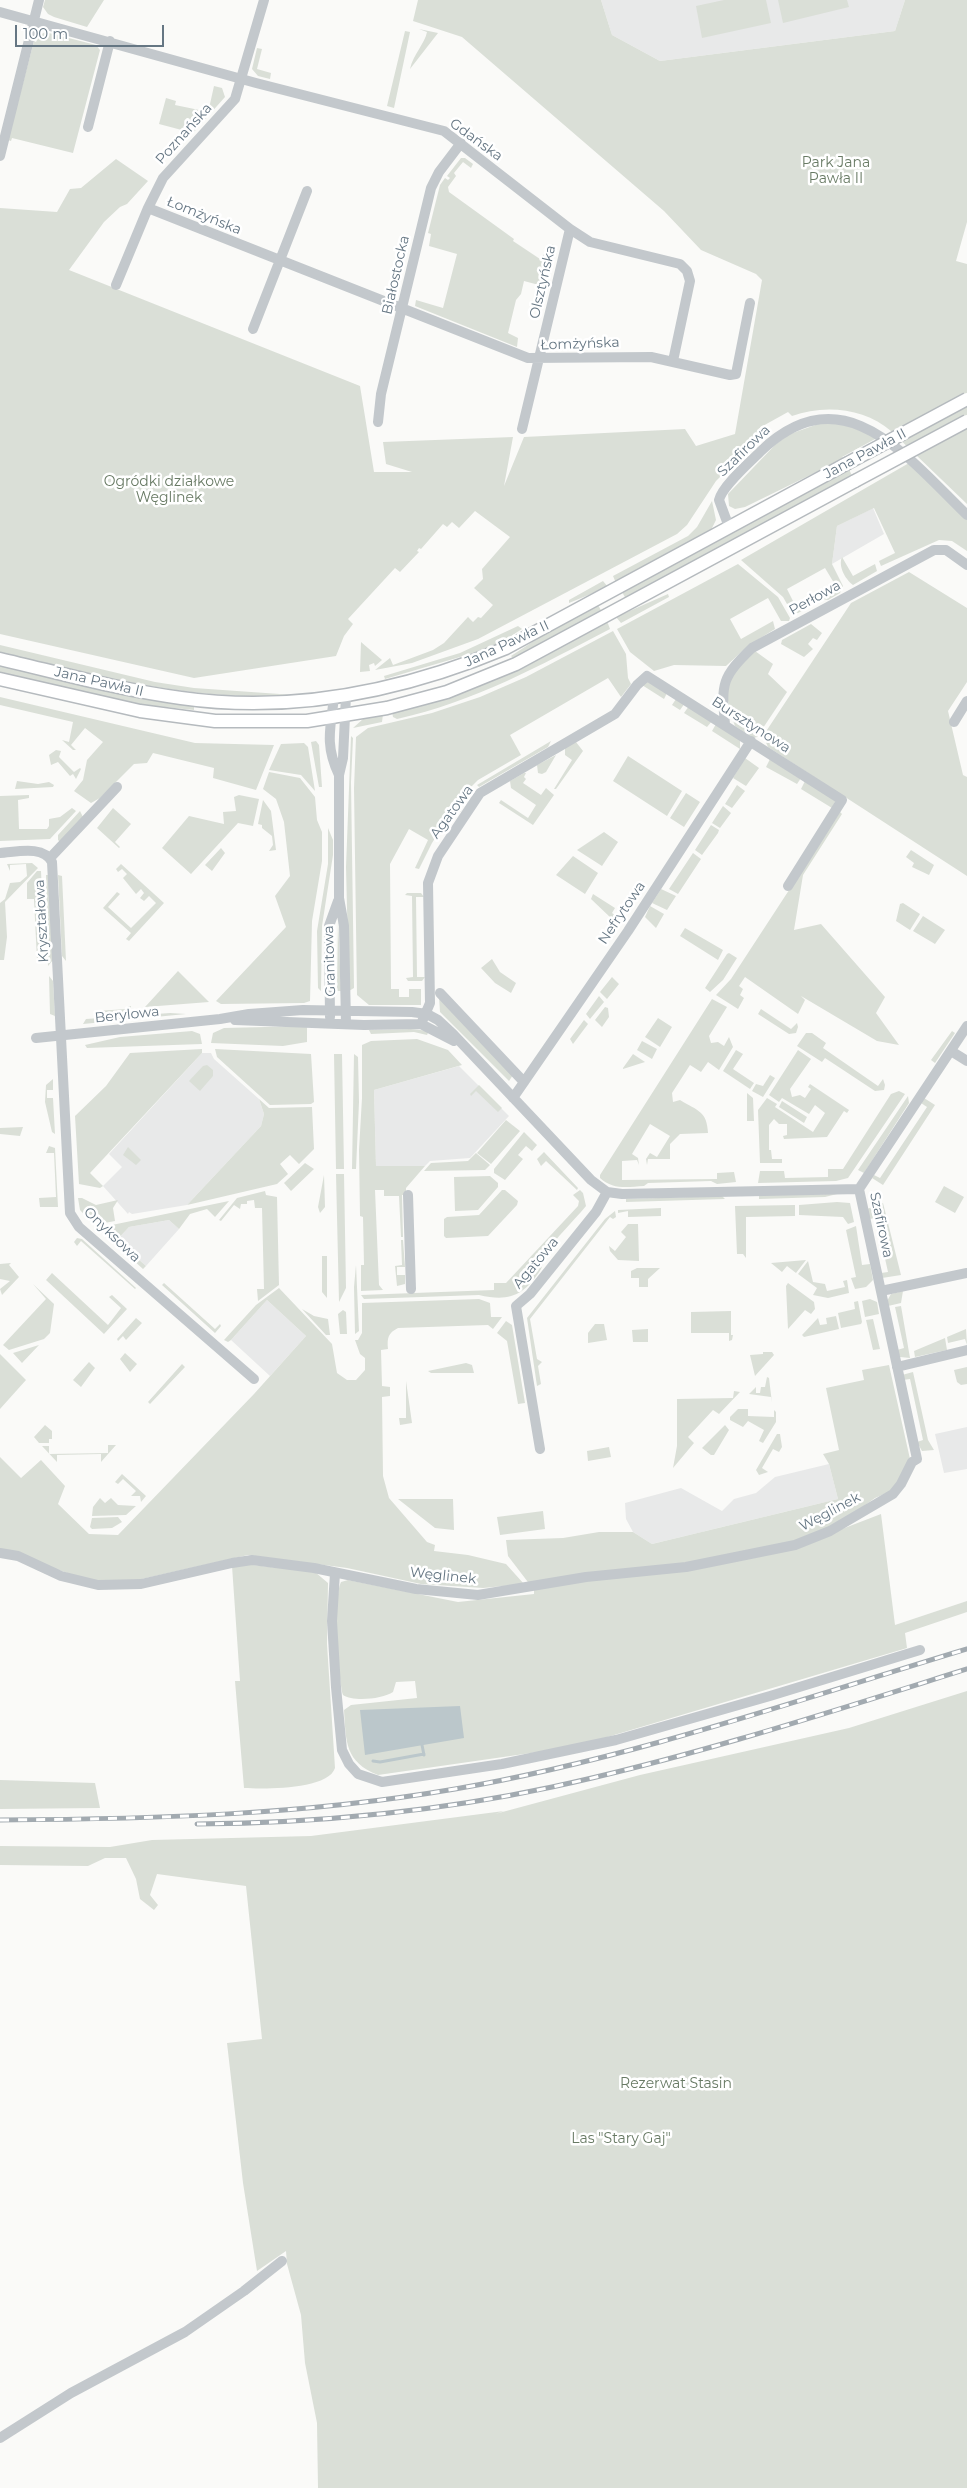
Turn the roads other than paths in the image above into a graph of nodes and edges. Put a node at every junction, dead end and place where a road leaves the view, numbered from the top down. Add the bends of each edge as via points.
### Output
1 (39, 0) edge
2 (264, 0) edge
3 (0, 12) edge
4 (34, 21) junction
5 (110, 41) junction
6 (241, 79) junction
7 (88, 127) dead end
8 (461, 143) junction
9 (0, 156) edge
10 (307, 191) dead end
11 (148, 208) junction
12 (570, 229) junction
13 (279, 260) junction
14 (116, 285) dead end
15 (750, 303) dead end
16 (401, 309) junction
17 (253, 329) dead end
18 (540, 360) junction
19 (673, 361) junction
20 (967, 399) edge
21 (967, 421) edge
22 (378, 422) dead end
23 (522, 429) dead end
24 (967, 514) edge
25 (729, 527) junction
26 (967, 565) edge
27 (0, 659) edge
28 (0, 678) edge
29 (644, 678) joint
30 (340, 697) junction
31 (967, 701) edge
32 (346, 716) junction
33 (331, 718) junction
34 (307, 721) junction
35 (954, 722) dead end
36 (725, 724) junction
37 (328, 736) junction
38 (751, 741) junction
39 (338, 775) junction
40 (117, 787) dead end
41 (0, 853) edge
42 (50, 858) junction
43 (788, 886) dead end
44 (338, 898) junction
45 (440, 993) dead end
46 (330, 1011) junction
47 (345, 1012) junction
48 (427, 1014) junction
49 (220, 1019) junction
50 (330, 1023) junction
51 (346, 1024) junction
52 (421, 1024) junction
53 (967, 1026) edge
54 (61, 1036) junction
55 (36, 1038) dead end
56 (463, 1046) junction
57 (951, 1051) junction
58 (967, 1061) edge
59 (524, 1082) junction
60 (513, 1098) junction
61 (859, 1189) junction
62 (607, 1192) junction
63 (408, 1196) dead end
64 (967, 1273) edge
65 (411, 1289) dead end
66 (881, 1291) junction
67 (967, 1350) edge
68 (897, 1367) junction
69 (254, 1379) dead end
70 (540, 1449) dead end
71 (917, 1459) joint
72 (0, 1553) edge
73 (335, 1573) junction
74 (920, 1650) dead end
75 (282, 2261) dead end
76 (0, 2438) edge

1 - 4 street
2 - 6 street, Poznańska
3 - 4 street, Gdańska
4 - 5 street, Gdańska
4 - 9 street
5 - 6 street, Gdańska
5 - 7 street
6 - 8 street, Gdańska via 444,130
6 - 11 street, Poznańska via 235,99 163,178
8 - 12 street, Gdańska
8 - 16 street, Białostocka via 431,188
10 - 13 street
11 - 13 street, Łomżyńska
11 - 14 street, Poznańska
12 - 18 street, Olsztyńska
12 - 19 street, Gdańska via 590,242 680,264 687,271 690,281
13 - 16 street, Łomżyńska
13 - 17 street
15 - 19 street, Łomżyńska via 736,374
16 - 18 street, Łomżyńska via 522,357
16 - 22 street, Białostocka via 381,394
18 - 19 street, Łomżyńska via 635,356
18 - 23 street, Olsztyńska
20 - 25 main road, Jana Pawła II, bridge
21 - 32 main road, Jana Pawła II, bridge via 516,664 447,692
24 - 25 street, Szafirowa via 876,432 851,422 827,418 800,423 774,439 726,487 720,500
25 - 30 main road, Jana Pawła II via 506,648 418,680
26 - 36 street, Perłowa via 946,550 934,550 752,648 732,668 722,692
27 - 30 main road, Jana Pawła II via 183,699 254,703
28 - 34 main road, Jana Pawła II via 180,718 244,723
29 - 36 street, Bursztynowa via 651,677
29 - 48 street, Agatowa via 615,714 480,793 438,856 428,883 430,984
30 - 32 street, Granitowa
30 - 33 street, Granitowa
31 - 35 street
32 - 33 main road, Jana Pawła II
32 - 39 street, Granitowa via 343,758
33 - 34 main road, Jana Pawła II
33 - 37 street, Granitowa
34 - 37 street via 320,727
36 - 38 street, Bursztynowa
37 - 39 street, Granitowa via 331,758
38 - 43 street, Bursztynowa via 842,800
38 - 59 street, Nefrytowa via 628,931
39 - 44 street, Granitowa
40 - 42 street
41 - 42 street via 34,851
42 - 54 street, Kryształowa via 53,866
44 - 46 street, Granitowa via 329,926
44 - 47 street, Granitowa via 344,926
45 - 59 street
46 - 47 street
46 - 49 street, Berylowa via 250,1014
46 - 50 street, Granitowa
47 - 48 street
47 - 51 street, Granitowa
48 - 52 street, Agatowa
48 - 56 street via 438,1020
49 - 50 street, Berylowa
49 - 54 street, Berylowa
50 - 51 street
51 - 52 street
52 - 56 street
53 - 57 street, Szafirowa
54 - 55 street, Berylowa
54 - 69 street, Onyksowa via 68,1204 74,1222
56 - 60 street
57 - 58 street
57 - 61 street, Szafirowa
59 - 60 street, Nefrytowa
60 - 62 street
61 - 62 street
61 - 66 street, Szafirowa
62 - 70 street, Agatowa via 590,1220 530,1294 516,1306
63 - 65 street
64 - 66 street
66 - 68 street, Szafirowa
67 - 68 street
68 - 71 street, Szafirowa
71 - 73 street, Węglinek via 893,1494 830,1531 795,1545 686,1567 586,1576 478,1594 416,1589
72 - 73 street, Węglinek via 18,1556 61,1576 108,1586 141,1584 244,1560
73 - 74 street via 332,1621 342,1750 358,1774 382,1782 511,1762 616,1740
75 - 76 street via 185,2332 71,2393

